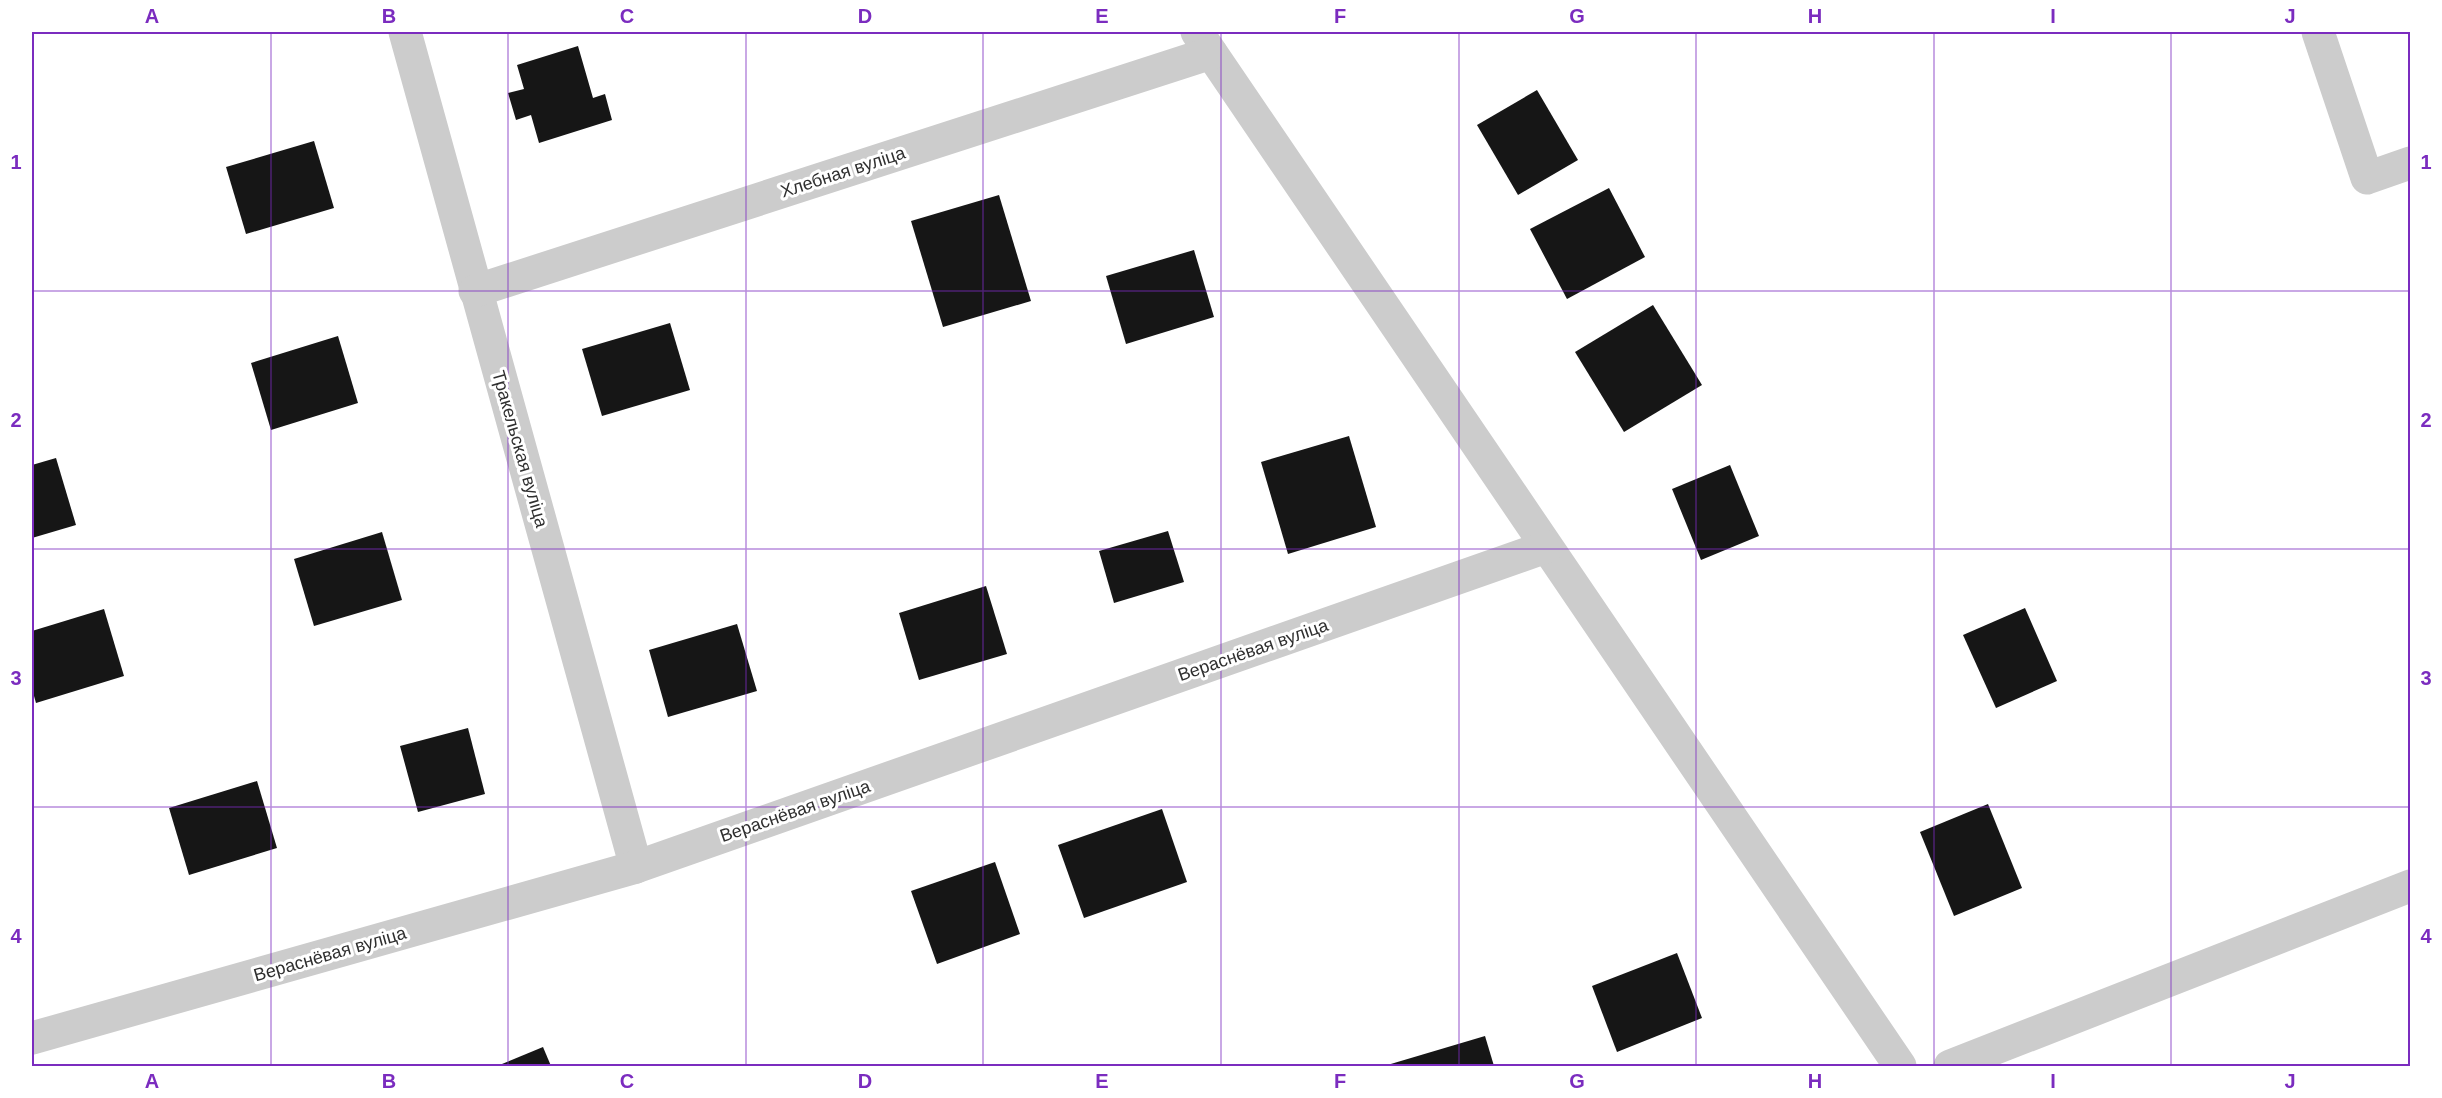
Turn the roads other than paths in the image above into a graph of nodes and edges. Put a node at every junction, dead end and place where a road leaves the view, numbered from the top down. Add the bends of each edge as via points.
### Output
1 (405, 32) edge
2 (2318, 32) edge
3 (1204, 42) edge
4 (2410, 163) edge
5 (475, 291) junction
6 (1546, 546) junction
7 (636, 867) junction
8 (2410, 886) edge
9 (32, 1038) edge
10 (1900, 1066) edge
11 (1950, 1066) edge

1 - 5 street, Тракельская вуліца
2 - 4 street via 2367,178
3 - 5 street, Хлебная вуліца
3 - 6 street
5 - 7 street, Тракельская вуліца
6 - 7 street, Вераснёвая вуліца
6 - 10 street
7 - 9 street, Вераснёвая вуліца
8 - 11 street

